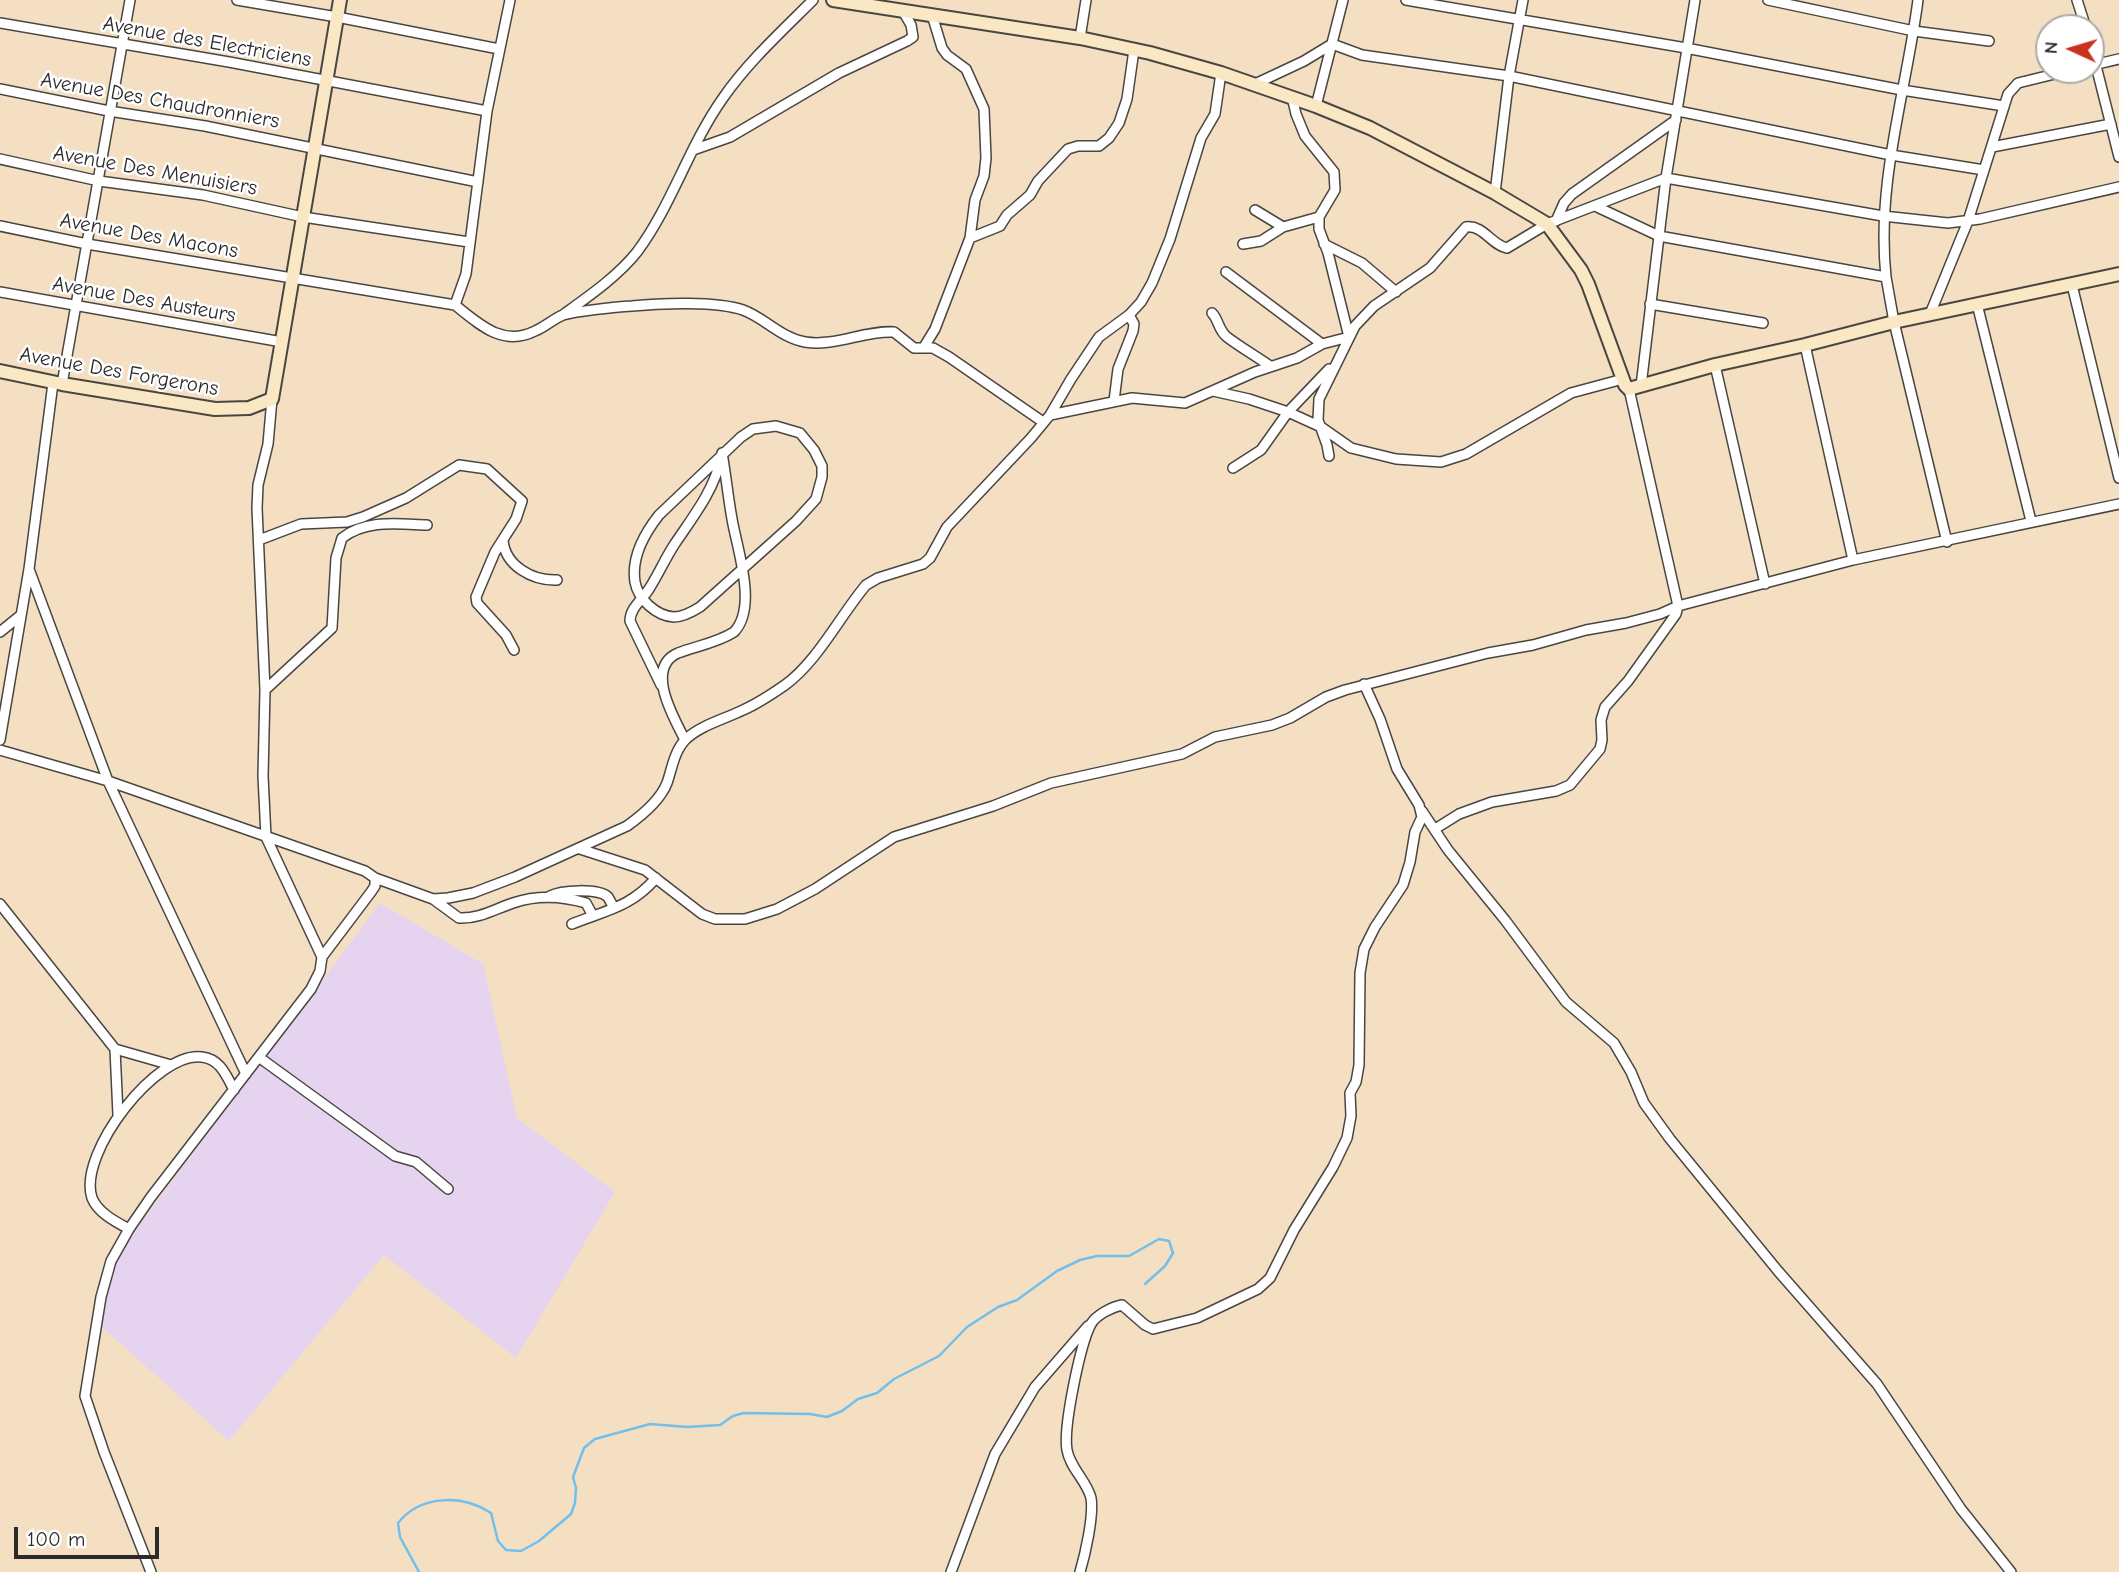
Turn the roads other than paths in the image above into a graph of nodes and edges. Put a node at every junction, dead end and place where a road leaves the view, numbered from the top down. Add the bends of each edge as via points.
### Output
1 (130, 0) edge
2 (237, 0) edge
3 (340, 0) edge
4 (510, 0) edge
5 (813, 0) edge
6 (833, 0) edge
7 (1086, 0) edge
8 (1343, 0) edge
9 (1406, 0) edge
10 (1523, 0) edge
11 (1695, 0) edge
12 (1768, 0) edge
13 (1918, 0) edge
14 (902, 11) junction
15 (932, 15) junction
16 (337, 17) junction
17 (1520, 20) junction
18 (0, 23) edge
19 (1914, 31) junction
20 (1080, 38) junction
21 (1989, 41) dead end
22 (122, 44) junction
23 (1332, 44) junction
24 (1686, 48) junction
25 (499, 49) junction
26 (1134, 50) junction
27 (1221, 73) junction
28 (1509, 76) junction
29 (2035, 79) edge
30 (325, 81) junction
31 (1255, 84) junction
32 (2099, 84) edge
33 (0, 89) edge
34 (1902, 90) junction
35 (1292, 97) junction
36 (1316, 106) junction
37 (2004, 106) junction
38 (109, 111) junction
39 (487, 111) junction
40 (1677, 116) junction
41 (2111, 124) junction
42 (314, 147) junction
43 (1992, 147) junction
44 (693, 150) junction
45 (1891, 155) junction
46 (2119, 157) edge
47 (0, 159) edge
48 (1984, 170) junction
49 (1666, 178) junction
50 (99, 181) junction
51 (478, 182) junction
52 (2119, 187) edge
53 (1495, 193) junction
54 (1595, 206) junction
55 (1255, 210) dead end
56 (1883, 216) junction
57 (303, 217) junction
58 (1319, 217) junction
59 (1968, 221) junction
60 (1552, 222) junction
61 (0, 226) edge
62 (1283, 227) junction
63 (1659, 236) junction
64 (971, 238) junction
65 (469, 243) junction
66 (87, 244) junction
67 (1243, 244) dead end
68 (1324, 244) junction
69 (1226, 272) dead end
70 (2119, 274) edge
71 (1886, 277) junction
72 (292, 279) junction
73 (2072, 285) junction
74 (0, 292) edge
75 (1396, 292) junction
76 (1650, 304) junction
77 (1978, 304) junction
78 (455, 305) junction
79 (76, 306) junction
80 (1212, 313) dead end
81 (1930, 314) junction
82 (563, 315) junction
83 (1129, 315) junction
84 (1894, 322) junction
85 (1763, 323) dead end
86 (1349, 337) junction
87 (282, 342) junction
88 (1322, 344) junction
89 (1805, 345) junction
90 (924, 347) junction
91 (1339, 357) junction
92 (1715, 365) junction
93 (1270, 366) junction
94 (0, 371) edge
95 (57, 383) junction
96 (1631, 385) junction
97 (1213, 391) junction
98 (272, 399) junction
99 (1114, 401) junction
100 (1288, 412) junction
101 (1050, 415) junction
102 (1043, 422) junction
103 (1321, 426) junction
104 (722, 453) junction
105 (1329, 456) dead end
106 (1233, 468) dead end
107 (2119, 478) edge
108 (2119, 504) edge
109 (2031, 521) junction
110 (428, 525) dead end
111 (260, 540) junction
112 (503, 540) junction
113 (1947, 542) junction
114 (1853, 560) junction
115 (743, 568) junction
116 (29, 569) junction
117 (557, 580) dead end
118 (1765, 584) junction
119 (643, 598) junction
120 (1678, 606) junction
121 (22, 615) junction
122 (0, 632) edge
123 (514, 650) dead end
124 (1364, 684) junction
125 (265, 690) junction
126 (665, 692) junction
127 (0, 740) edge
128 (685, 740) junction
129 (0, 750) edge
130 (108, 781) junction
131 (1422, 811) junction
132 (1435, 829) junction
133 (266, 836) junction
134 (580, 849) junction
135 (375, 878) junction
136 (656, 878) junction
137 (548, 897) junction
138 (433, 899) junction
139 (0, 904) edge
140 (614, 908) junction
141 (593, 916) junction
142 (572, 924) dead end
143 (322, 957) junction
144 (115, 1049) junction
145 (260, 1058) junction
146 (171, 1065) junction
147 (246, 1074) junction
148 (234, 1090) junction
149 (118, 1115) junction
150 (448, 1189) dead end
151 (129, 1228) junction
152 (1091, 1322) junction
153 (151, 1572) edge
154 (951, 1572) edge
155 (1080, 1572) edge
156 (2011, 1572) edge

1 - 22 street
2 - 16 street
3 - 16 street
4 - 25 street
5 - 44 street via 724,96
6 - 14 street
7 - 20 street
8 - 23 street
9 - 17 street
10 - 17 street
11 - 24 street
12 - 19 street
13 - 19 street
14 - 15 street
14 - 44 street via 913,31 907,41 730,136
15 - 20 street
15 - 64 street via 942,48 966,69 984,109 986,158
16 - 25 street
16 - 30 street
17 - 24 street
17 - 28 street
18 - 22 street, Avenue des Electriciens
19 - 21 street
19 - 34 street
20 - 26 street
22 - 30 street, Avenue des Electriciens
22 - 38 street
23 - 28 street via 1362,55
23 - 31 street
23 - 36 street
24 - 34 street
24 - 40 street
25 - 39 street
26 - 27 street
26 - 64 street via 1127,100 1109,138 1099,146 1068,149 1000,226
27 - 31 street
27 - 83 street via 1217,108 1201,138 1170,239 1147,294
28 - 40 street
28 - 53 street
29 - 37 street via 2018,83
30 - 39 street, Avenue des Electriciens
30 - 42 street
31 - 35 street
32 - 41 street
33 - 38 street, Avenue Des Chaudronniers
34 - 37 street
34 - 45 street
35 - 36 street
35 - 58 street via 1306,136 1334,172 1335,190
36 - 53 street via 1370,128
37 - 43 street
38 - 42 street, Avenue Des Chaudronniers
38 - 50 street
39 - 51 street
40 - 45 street
40 - 49 street
40 - 60 street via 1572,194
41 - 43 street
41 - 46 street
42 - 51 street, Avenue Des Chaudronniers
42 - 57 street
43 - 48 street
44 - 82 street via 636,253
45 - 48 street
45 - 56 street
47 - 50 street, Avenue Des Menuisiers
48 - 59 street
49 - 54 street
49 - 56 street
49 - 63 street
50 - 57 street, Avenue Des Menuisiers via 203,195
50 - 66 street
51 - 65 street
52 - 59 street
53 - 60 street
54 - 60 street
54 - 63 street
55 - 62 street
56 - 59 street
56 - 71 street
57 - 65 street, Avenue Des Menuisiers
57 - 72 street
58 - 62 street
58 - 68 street
59 - 81 street
60 - 75 street via 1503,248 1482,231 1466,228 1430,268
60 - 96 street via 1588,284
61 - 66 street, Avenue Des Macons
62 - 67 street via 1265,239
63 - 71 street
63 - 76 street
64 - 90 street
65 - 78 street via 466,274
66 - 72 street, Avenue Des Macons
66 - 79 street
68 - 75 street via 1362,263
68 - 86 street
69 - 88 street
70 - 73 street
71 - 84 street
72 - 78 street, Avenue Des Macons
72 - 87 street
73 - 77 street
73 - 107 street
74 - 79 street, Avenue Des Austeurs
75 - 86 street via 1369,311
76 - 85 street
76 - 96 street
77 - 81 street
77 - 109 street
78 - 82 street via 477,323 515,338
79 - 87 street, Avenue Des Austeurs
79 - 95 street
80 - 93 street via 1227,337
81 - 84 street
82 - 90 street via 632,306 718,306 742,309 786,336 805,342 888,331 901,335 914,348
83 - 99 street via 1133,331 1118,369
83 - 101 street via 1099,337
84 - 89 street
84 - 113 street
86 - 88 street
86 - 91 street
87 - 98 street
88 - 93 street
89 - 92 street
89 - 114 street
90 - 102 street via 949,357
91 - 100 street
91 - 103 street via 1319,399
92 - 96 street
92 - 118 street
93 - 97 street
94 - 95 street, Avenue Des Forgerons
95 - 98 street, Avenue Des Forgerons via 215,409 249,408
95 - 116 street
96 - 103 street via 1571,393 1466,454 1441,462 1352,448
96 - 120 street
97 - 99 street via 1185,402
97 - 100 street
98 - 111 street via 257,495
99 - 101 street
100 - 103 street
100 - 106 street via 1261,450
101 - 102 street
102 - 128 street via 947,527 930,558 866,586 787,684
103 - 105 street
104 - 115 street
104 - 115 street via 753,429 776,426 800,433 822,467 820,487 809,508
104 - 119 street via 703,502
104 - 119 street via 642,538 635,583
108 - 109 street
109 - 113 street
110 - 125 street via 366,526 342,538 334,577 332,628
111 - 112 street via 301,524 363,517 466,464 487,469 521,498 522,506
111 - 125 street
112 - 117 street via 509,558 519,568 540,580
112 - 123 street via 476,600
113 - 114 street
114 - 118 street
115 - 119 street via 700,607 682,616 664,615
115 - 126 street via 739,626 727,636 668,660 662,669
116 - 121 street
116 - 130 street
118 - 120 street
119 - 126 street via 630,621
120 - 124 street via 1626,623
120 - 132 street via 1666,629 1605,707 1600,749 1570,785 1492,802
121 - 122 street
121 - 127 street
124 - 131 street via 1397,769
124 - 136 street via 1326,697 1272,725 1215,737 1182,754 1051,783 894,837 814,889 760,915 715,919
125 - 133 street
126 - 128 street
128 - 134 street via 666,785 640,817
129 - 130 street
130 - 133 street
130 - 147 street
131 - 132 street
131 - 152 street via 1403,885 1364,949 1359,1065 1350,1093 1347,1138 1270,1278 1258,1289 1197,1318 1150,1328 1122,1305
132 - 156 street via 1566,1002 1614,1043 1644,1103 1664,1131 1877,1384 1961,1509
133 - 135 street
133 - 143 street
134 - 136 street via 645,870
134 - 138 street via 473,893
135 - 138 street
135 - 143 street via 371,892
136 - 140 street via 640,896
137 - 138 street via 465,918 453,915
137 - 140 street via 563,891 601,894
137 - 141 street via 586,903
139 - 144 street
140 - 141 street
141 - 142 street
143 - 145 street via 311,989
144 - 146 street
144 - 149 street
145 - 147 street
145 - 150 street via 395,1156 416,1162
146 - 148 street via 200,1056 214,1060
146 - 149 street
147 - 148 street
148 - 151 street
149 - 151 street via 97,1152 90,1184 99,1208
151 - 153 street via 111,1261 101,1297 85,1396
152 - 154 street via 1035,1387 995,1454
152 - 155 street via 1066,1443 1075,1472 1090,1496

